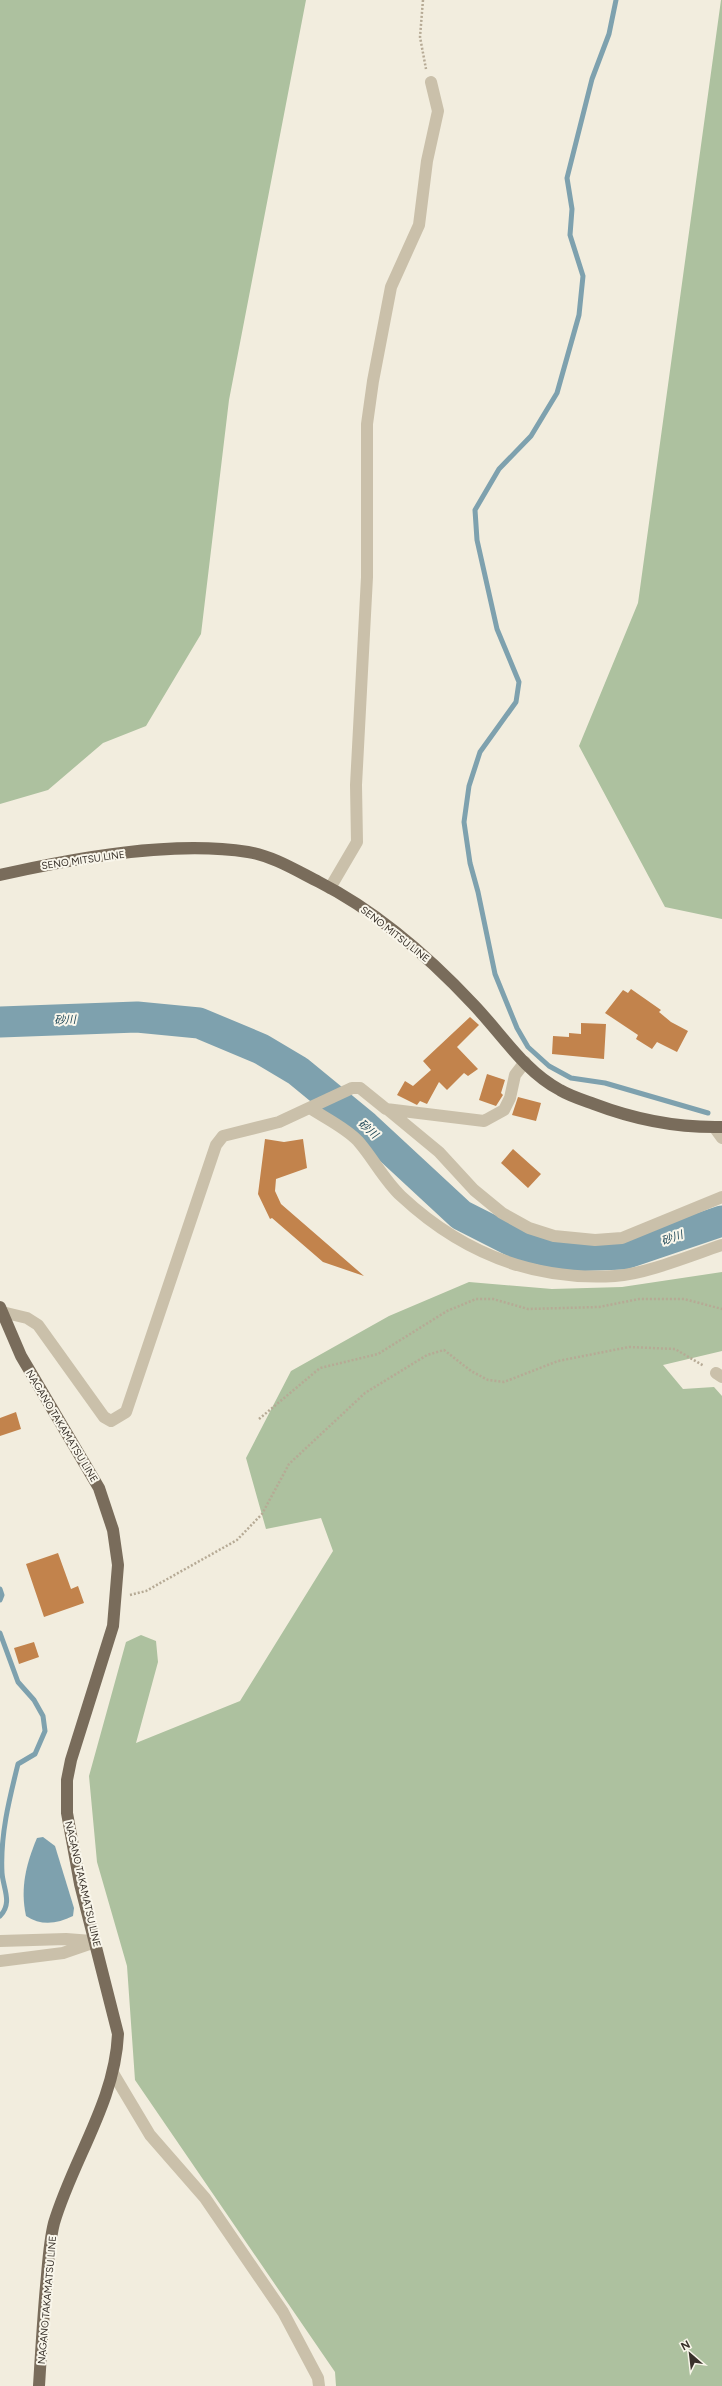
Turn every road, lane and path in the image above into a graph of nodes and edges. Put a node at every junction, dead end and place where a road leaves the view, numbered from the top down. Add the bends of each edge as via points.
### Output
1 (423, 0) edge
2 (431, 82) joint
3 (0, 875) edge
4 (330, 888) junction
5 (525, 1062) junction
6 (310, 1108) junction
7 (386, 1109) junction
8 (718, 1127) edge
9 (722, 1138) edge
10 (722, 1197) edge
11 (722, 1245) edge
12 (1, 1309) edge
13 (722, 1309) edge
14 (719, 1375) edge
15 (259, 1419) dead end
16 (117, 1598) junction
17 (0, 1941) edge
18 (95, 1942) junction
19 (0, 1961) edge
20 (113, 2073) junction
21 (39, 2386) edge
22 (319, 2386) edge

1 - 2 path via 420,37
2 - 4 street via 438,111 427,162 419,225 391,287 367,424 367,577 356,785 357,842
3 - 4 main road, SENO MITSU LINE via 48,864 170,848 213,849 250,852 283,864
4 - 5 main road, SENO MITSU LINE via 369,912 421,953 473,1004
5 - 7 street via 516,1075 504,1110 484,1121
5 - 8 main road, SENO MITSU LINE via 560,1090 628,1117 687,1127
6 - 7 street via 352,1088 360,1088
6 - 11 street via 356,1139 400,1195 441,1228 492,1258 548,1274 616,1276 666,1264
6 - 12 street via 279,1122 233,1132 223,1136 216,1145 126,1412 120,1418 111,1421 104,1417 38,1326 27,1318
7 - 10 street via 439,1152 474,1190 502,1213 529,1228 554,1236 595,1240 622,1238
8 - 9 street
12 - 16 main road, NAGANO TAKAMATSU LINE via 21,1356 99,1488 113,1530 118,1565
13 - 15 path via 684,1299 639,1299 599,1307 528,1309 492,1299 476,1299 447,1310 378,1354 320,1368
14 - 16 path via 675,1349 629,1347 558,1361 504,1382 488,1380 471,1371 444,1350 427,1355 365,1393 289,1464 262,1514 237,1540 146,1591
16 - 18 main road, NAGANO TAKAMATSU LINE via 113,1626 81,1726 67,1780 67,1813 80,1884
17 - 18 street via 66,1939
18 - 19 street via 63,1953
18 - 20 main road, NAGANO TAKAMATSU LINE via 118,2034
20 - 21 main road, NAGANO TAKAMATSU LINE via 67,2184 54,2224 47,2269
20 - 22 street via 150,2135 205,2198 283,2312 318,2378

